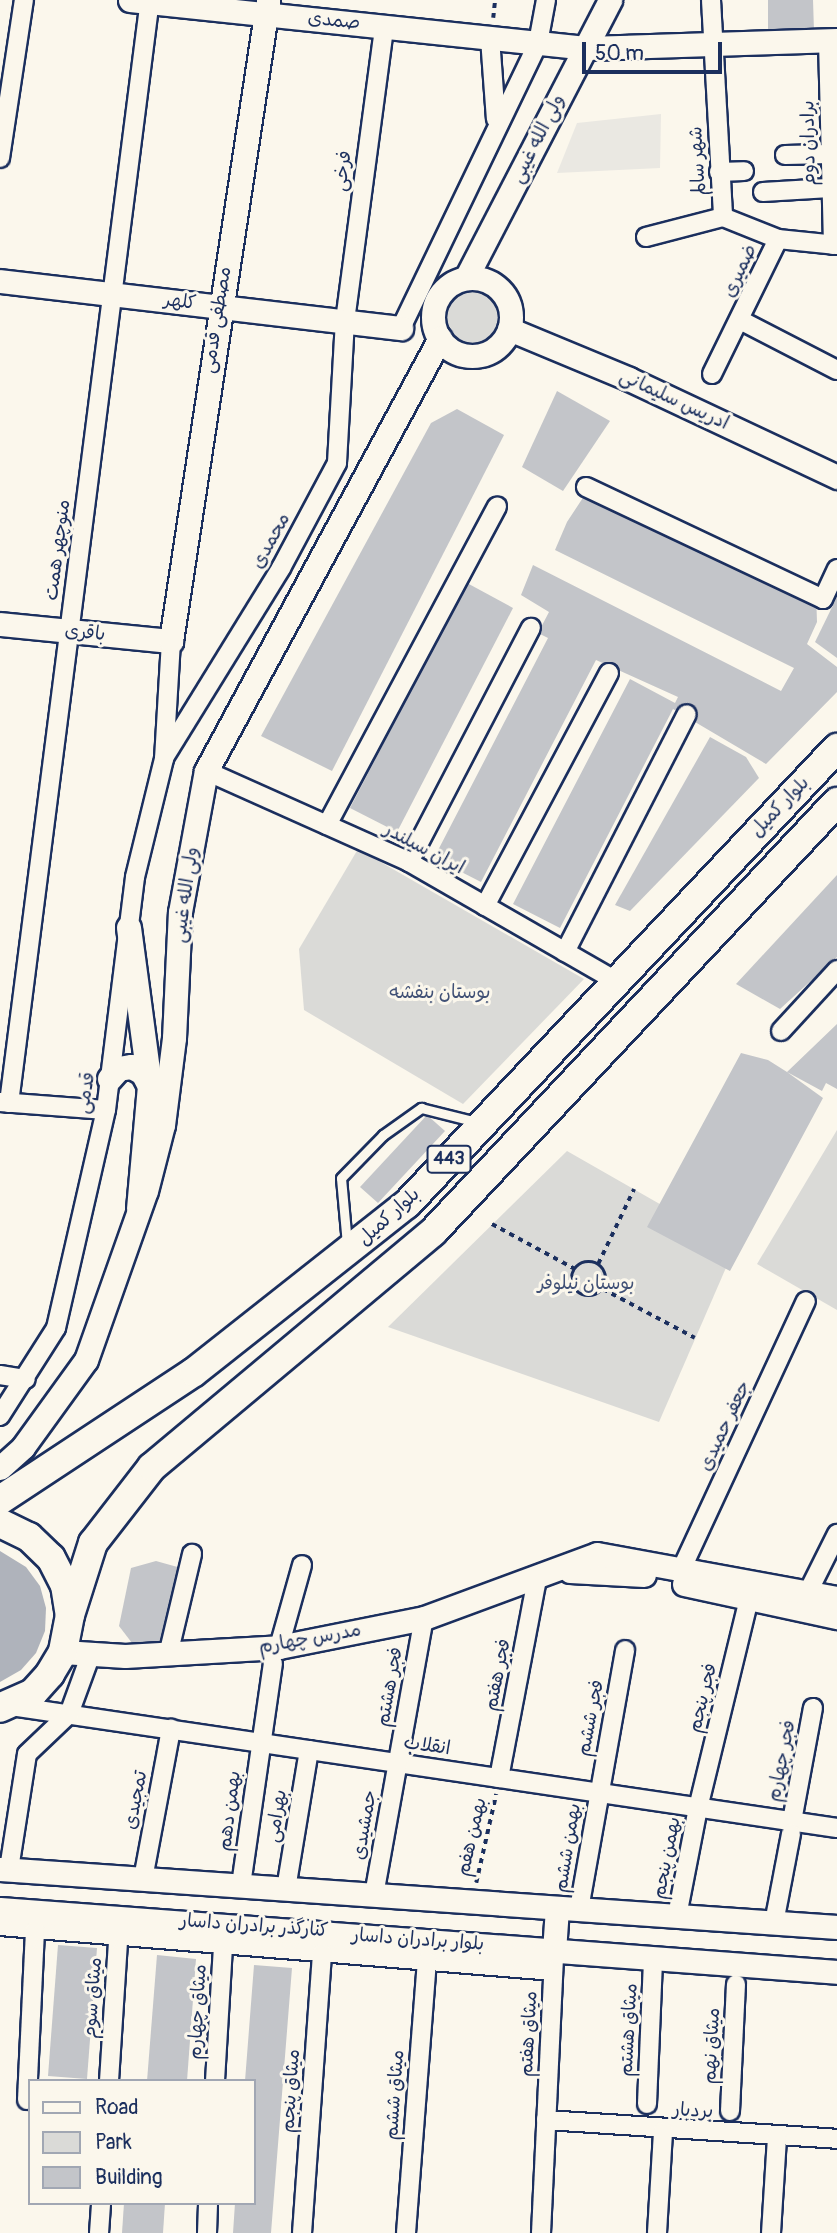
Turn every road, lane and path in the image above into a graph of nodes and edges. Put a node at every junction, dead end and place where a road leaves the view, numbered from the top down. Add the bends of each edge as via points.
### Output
1 (24, 0) edge
2 (546, 0) edge
3 (610, 0) edge
4 (711, 0) edge
5 (143, 1) edge
6 (267, 7) edge
7 (384, 27) junction
8 (490, 38) junction
9 (832, 40) edge
10 (538, 43) junction
11 (714, 43) junction
12 (585, 48) junction
13 (497, 123) junction
14 (785, 155) dead end
15 (832, 157) edge
16 (0, 158) edge
17 (744, 171) dead end
18 (719, 172) junction
19 (830, 188) junction
20 (763, 192) dead end
21 (723, 217) junction
22 (646, 237) dead end
23 (778, 240) junction
24 (835, 245) edge
25 (466, 278) junction
26 (0, 281) edge
27 (112, 294) junction
28 (219, 306) junction
29 (740, 320) junction
30 (345, 321) junction
31 (401, 328) joint
32 (509, 329) junction
33 (440, 338) junction
34 (837, 370) edge
35 (712, 374) dead end
36 (837, 477) edge
37 (586, 487) dead end
38 (497, 506) dead end
39 (837, 569) edge
40 (0, 624) edge
41 (531, 628) dead end
42 (69, 631) junction
43 (171, 641) junction
44 (608, 673) dead end
45 (687, 714) dead end
46 (837, 748) edge
47 (164, 759) junction
48 (206, 771) junction
49 (837, 803) edge
50 (327, 825) junction
51 (409, 862) junction
52 (485, 906) junction
53 (129, 928) junction
54 (565, 952) junction
55 (837, 970) edge
56 (616, 981) junction
57 (780, 1031) dead end
58 (110, 1079) junction
59 (150, 1086) junction
60 (5, 1102) edge
61 (106, 1110) junction
62 (482, 1124) junction
63 (634, 1189) dead end
64 (139, 1209) junction
65 (492, 1224) dead end
66 (348, 1253) junction
67 (598, 1264) junction
68 (575, 1269) junction
69 (603, 1289) junction
70 (806, 1301) dead end
71 (695, 1338) dead end
72 (0, 1375) edge
73 (26, 1379) junction
74 (0, 1416) edge
75 (0, 1468) edge
76 (0, 1500) edge
77 (0, 1523) edge
78 (837, 1534) edge
79 (192, 1554) dead end
80 (302, 1564) dead end
81 (682, 1568) junction
82 (542, 1575) junction
83 (808, 1592) junction
84 (749, 1598) junction
85 (837, 1598) edge
86 (70, 1615) junction
87 (837, 1617) edge
88 (424, 1618) junction
89 (625, 1650) dead end
90 (63, 1652) junction
91 (91, 1654) junction
92 (168, 1655) junction
93 (276, 1655) junction
94 (4, 1709) edge
95 (813, 1709) dead end
96 (69, 1714) junction
97 (171, 1729) junction
98 (260, 1742) junction
99 (309, 1750) junction
100 (398, 1763) junction
101 (499, 1778) junction
102 (598, 1794) junction
103 (698, 1808) junction
104 (792, 1828) junction
105 (837, 1828) edge
106 (4, 1869) edge
107 (143, 1879) junction
108 (241, 1885) junction
109 (286, 1889) junction
110 (373, 1895) junction
111 (472, 1902) junction
112 (568, 1908) junction
113 (0, 1909) edge
114 (677, 1916) junction
115 (774, 1923) junction
116 (0, 1926) edge
117 (119, 1927) junction
118 (837, 1927) edge
119 (35, 1930) junction
120 (223, 1945) junction
121 (322, 1952) junction
122 (653, 1958) junction
123 (427, 1961) junction
124 (554, 1961) junction
125 (837, 1972) edge
126 (736, 1984) dead end
127 (109, 2079) edge
128 (215, 2079) edge
129 (27, 2099) dead end
130 (647, 2104) dead end
131 (730, 2111) dead end
132 (547, 2120) junction
133 (663, 2131) junction
134 (778, 2137) junction
135 (837, 2139) edge
136 (101, 2205) edge
137 (208, 2205) edge
138 (99, 2233) edge
139 (206, 2233) edge
140 (302, 2233) edge
141 (406, 2233) edge
142 (541, 2233) edge
143 (657, 2233) edge
144 (771, 2233) edge

1 - 16 street
2 - 10 street
3 - 12 street, ولی الله غیبی
4 - 11 street, شهر سالم
5 - 6 street, صمدی
5 - 27 street, منوچهر همت
6 - 7 street, صمدی
6 - 28 street, مصطفی قدمی
7 - 8 street, صمدی
7 - 30 street, فرخی
8 - 10 street, صمدی
8 - 13 street
9 - 11 street, صمدی
9 - 15 street, برادران دوم
10 - 12 street, صمدی
10 - 13 street
11 - 12 street, صمدی
11 - 18 street, شهر سالم
12 - 25 street, ولی الله غیبی
13 - 31 street
14 - 15 street
15 - 19 street, برادران دوم
17 - 18 street
18 - 21 street, شهر سالم
19 - 20 street
19 - 24 street, برادران دوم
21 - 22 street
21 - 23 street, شهر سالم
23 - 24 street, شهر سالم
23 - 29 street, ضمیری
25 - 32 street via 492,283 502,291 508,303
25 - 33 street via 443,290 436,301 434,327
26 - 27 street, کلهر
27 - 28 street, کلهر
27 - 42 street, منوچهر همت
28 - 30 street, کلهر
28 - 43 street, مصطفی قدمی
29 - 34 street, ضمیری
29 - 35 street, ضمیری
30 - 31 street, کلهر
30 - 47 street, محمدی via 337,464 281,568
32 - 33 street via 503,340 483,354 459,354
32 - 36 street, ادریس سلیمانی via 629,379
33 - 48 street, ولی الله غیبی
37 - 39 street via 823,598
38 - 50 street
40 - 42 street, باقری
41 - 51 street
42 - 43 street, باقری
42 - 60 street, منوچهر همت
43 - 47 street
44 - 52 street
45 - 54 street
46 - 56 main road, بلوار کمیل / 443
47 - 53 street, قدمی via 135,877
48 - 50 street, ایران سیلندر
48 - 64 street, ولی الله غیبی via 180,912 174,1038 163,1125
49 - 86 main road, بلوار کمیل / 443 via 433,1232 152,1467 93,1543
50 - 51 street, ایران سیلندر
51 - 52 street, ایران سیلندر
52 - 54 street, ایران سیلندر
53 - 58 street, قدمی
53 - 59 main road
54 - 56 street, ایران سیلندر
55 - 57 street
56 - 62 main road, بلوار کمیل / 443
58 - 59 main road via 119,1069 132,1067 143,1073
58 - 61 street, قدمی
59 - 64 main road
60 - 61 street
61 - 73 street, قدمی via 56,1328
62 - 66 main road, بلوار کمیل / 443 via 407,1205
62 - 66 lane via 421,1108 383,1135 341,1178
63 - 67 path
64 - 75 street, ولی الله غیبی via 86,1360 23,1447
65 - 68 path
66 - 76 main road, بلوار کمیل / 443 via 194,1372
67 - 68 path via 588,1262
67 - 69 path via 605,1273
68 - 69 path via 574,1286 582,1294 594,1295
69 - 71 path
70 - 81 street, جعفر حمیدی
72 - 73 street
73 - 74 street, قدمی
77 - 86 main road via 29,1537 51,1558 65,1585
78 - 83 street
79 - 92 street
80 - 93 street
81 - 82 street, مدرس چهارم via 611,1554
81 - 83 street, مدرس چهارم
82 - 84 street, مدرس چهارم via 630,1573
82 - 88 street, مدرس چهارم
82 - 101 street, فجر هفتم
83 - 85 street, مدرس چهارم
84 - 87 street, مدرس چهارم
84 - 103 street, فجر پنجم
86 - 90 main road, بلوار کمیل
88 - 93 street, مدرس چهارم
88 - 100 street, فجر هشتم
89 - 102 street, فجر ششم
90 - 91 street, مدرس چهارم
90 - 94 main road via 42,1684
91 - 92 street, مدرس چهارم
91 - 96 street
92 - 93 street, مدرس چهارم
93 - 98 street
94 - 96 street, انقلاب
95 - 104 street, فجر چهارم
96 - 97 street, انقلاب
96 - 106 street via 27,1754
97 - 98 street, انقلاب
97 - 107 street, تمجیدی
98 - 99 street, انقلاب
98 - 108 street, بهمن دهم
99 - 100 street, انقلاب
99 - 109 street, بهرامی
100 - 101 street, انقلاب
100 - 110 street, جمشیدی
101 - 102 street, انقلاب
101 - 111 path, بهمن هفم
102 - 103 street, انقلاب
102 - 112 street, بهمن ششم
103 - 104 street, انقلاب
103 - 114 street, بهمن پنجم
104 - 105 street, انقلاب
104 - 115 street, فجر چهارم
106 - 107 street
107 - 108 street
108 - 109 street
109 - 110 street
110 - 111 street
111 - 112 street
112 - 114 street
112 - 124 street
113 - 117 street, بلوار برادران داسار
114 - 115 street
115 - 118 street
116 - 119 street, کنارگذر برادران داسار
117 - 119 street, کنارگذر برادران داسار
117 - 120 street, کنارگذر برادران داسار
117 - 124 street, بلوار برادران داسار
117 - 127 street, میثاق سوم
119 - 129 street
120 - 121 street, کنارگذر برادران داسار
120 - 128 street, میثاق چهارم
121 - 123 street, کنارگذر برادران داسار
121 - 140 street, میثاق پنجم
122 - 124 street, بلوار برادران داسار
122 - 125 street, بلوار برادران داسار
122 - 130 street, میثاق هشتم
123 - 124 street, کنارگذر برادران داسار
123 - 141 street, میثاق ششم
124 - 132 street, میثاق هفتم
126 - 131 street, میثاق نهم
132 - 133 street, بردبار
132 - 142 street, میثاق هفتم
133 - 134 street, بردبار
133 - 143 street
134 - 135 street, بردبار
134 - 144 street
136 - 138 street
137 - 139 street

